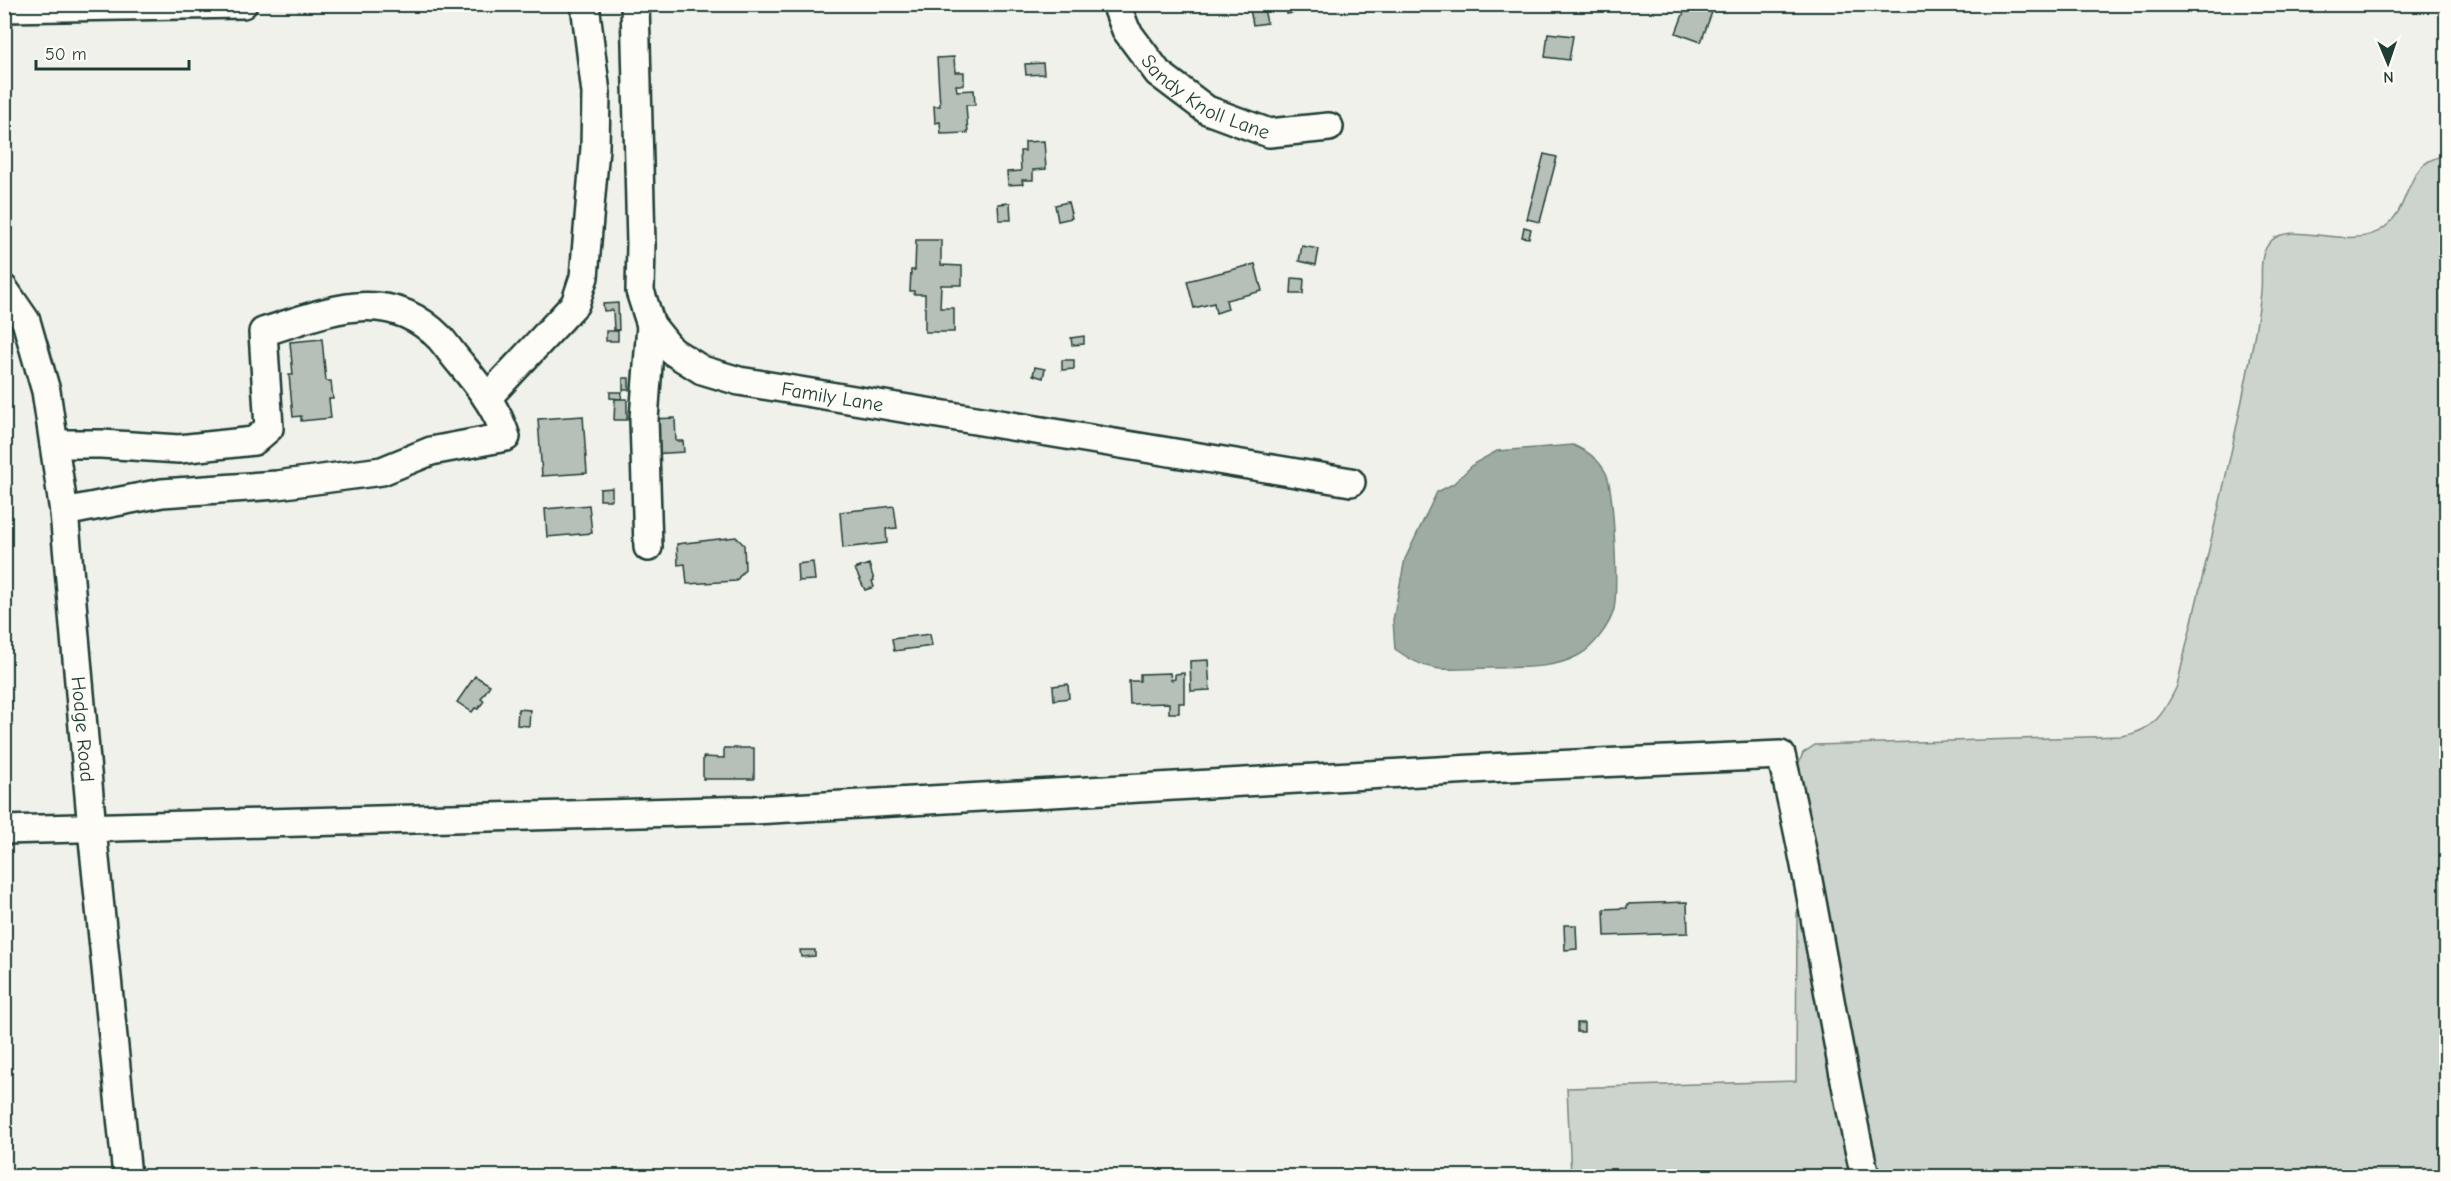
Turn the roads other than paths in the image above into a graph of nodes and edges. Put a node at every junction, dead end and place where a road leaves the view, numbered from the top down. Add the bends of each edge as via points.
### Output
1 (243, 4) edge
2 (585, 4) edge
3 (635, 4) edge
4 (1116, 4) edge
5 (4, 8) edge
6 (1329, 128) dead end
7 (4, 289) edge
8 (651, 325) junction
9 (487, 398) junction
10 (54, 444) junction
11 (1351, 482) dead end
12 (64, 512) junction
13 (648, 547) dead end
14 (92, 829) junction
15 (4, 830) edge
16 (127, 1176) edge
17 (1864, 1176) edge

1 - 5 street
2 - 9 street via 596,93 584,278 575,304
3 - 8 street, Family Lane via 640,291
4 - 6 street, Sandy Knoll Lane via 1126,30 1158,73 1207,110 1269,133
7 - 10 street, Hodge Road via 26,321 46,391
8 - 11 street, Family Lane via 672,351 702,370 739,381
8 - 13 street via 644,419
9 - 10 street via 438,337 409,315 375,306 348,306 263,332 269,428 254,441 179,448
9 - 12 street via 506,437 432,451 382,471 162,493
10 - 12 street, Hodge Road
12 - 14 street, Hodge Road
14 - 15 street
14 - 16 street, Hodge Road
14 - 17 street via 754,810 1781,755 1800,833

